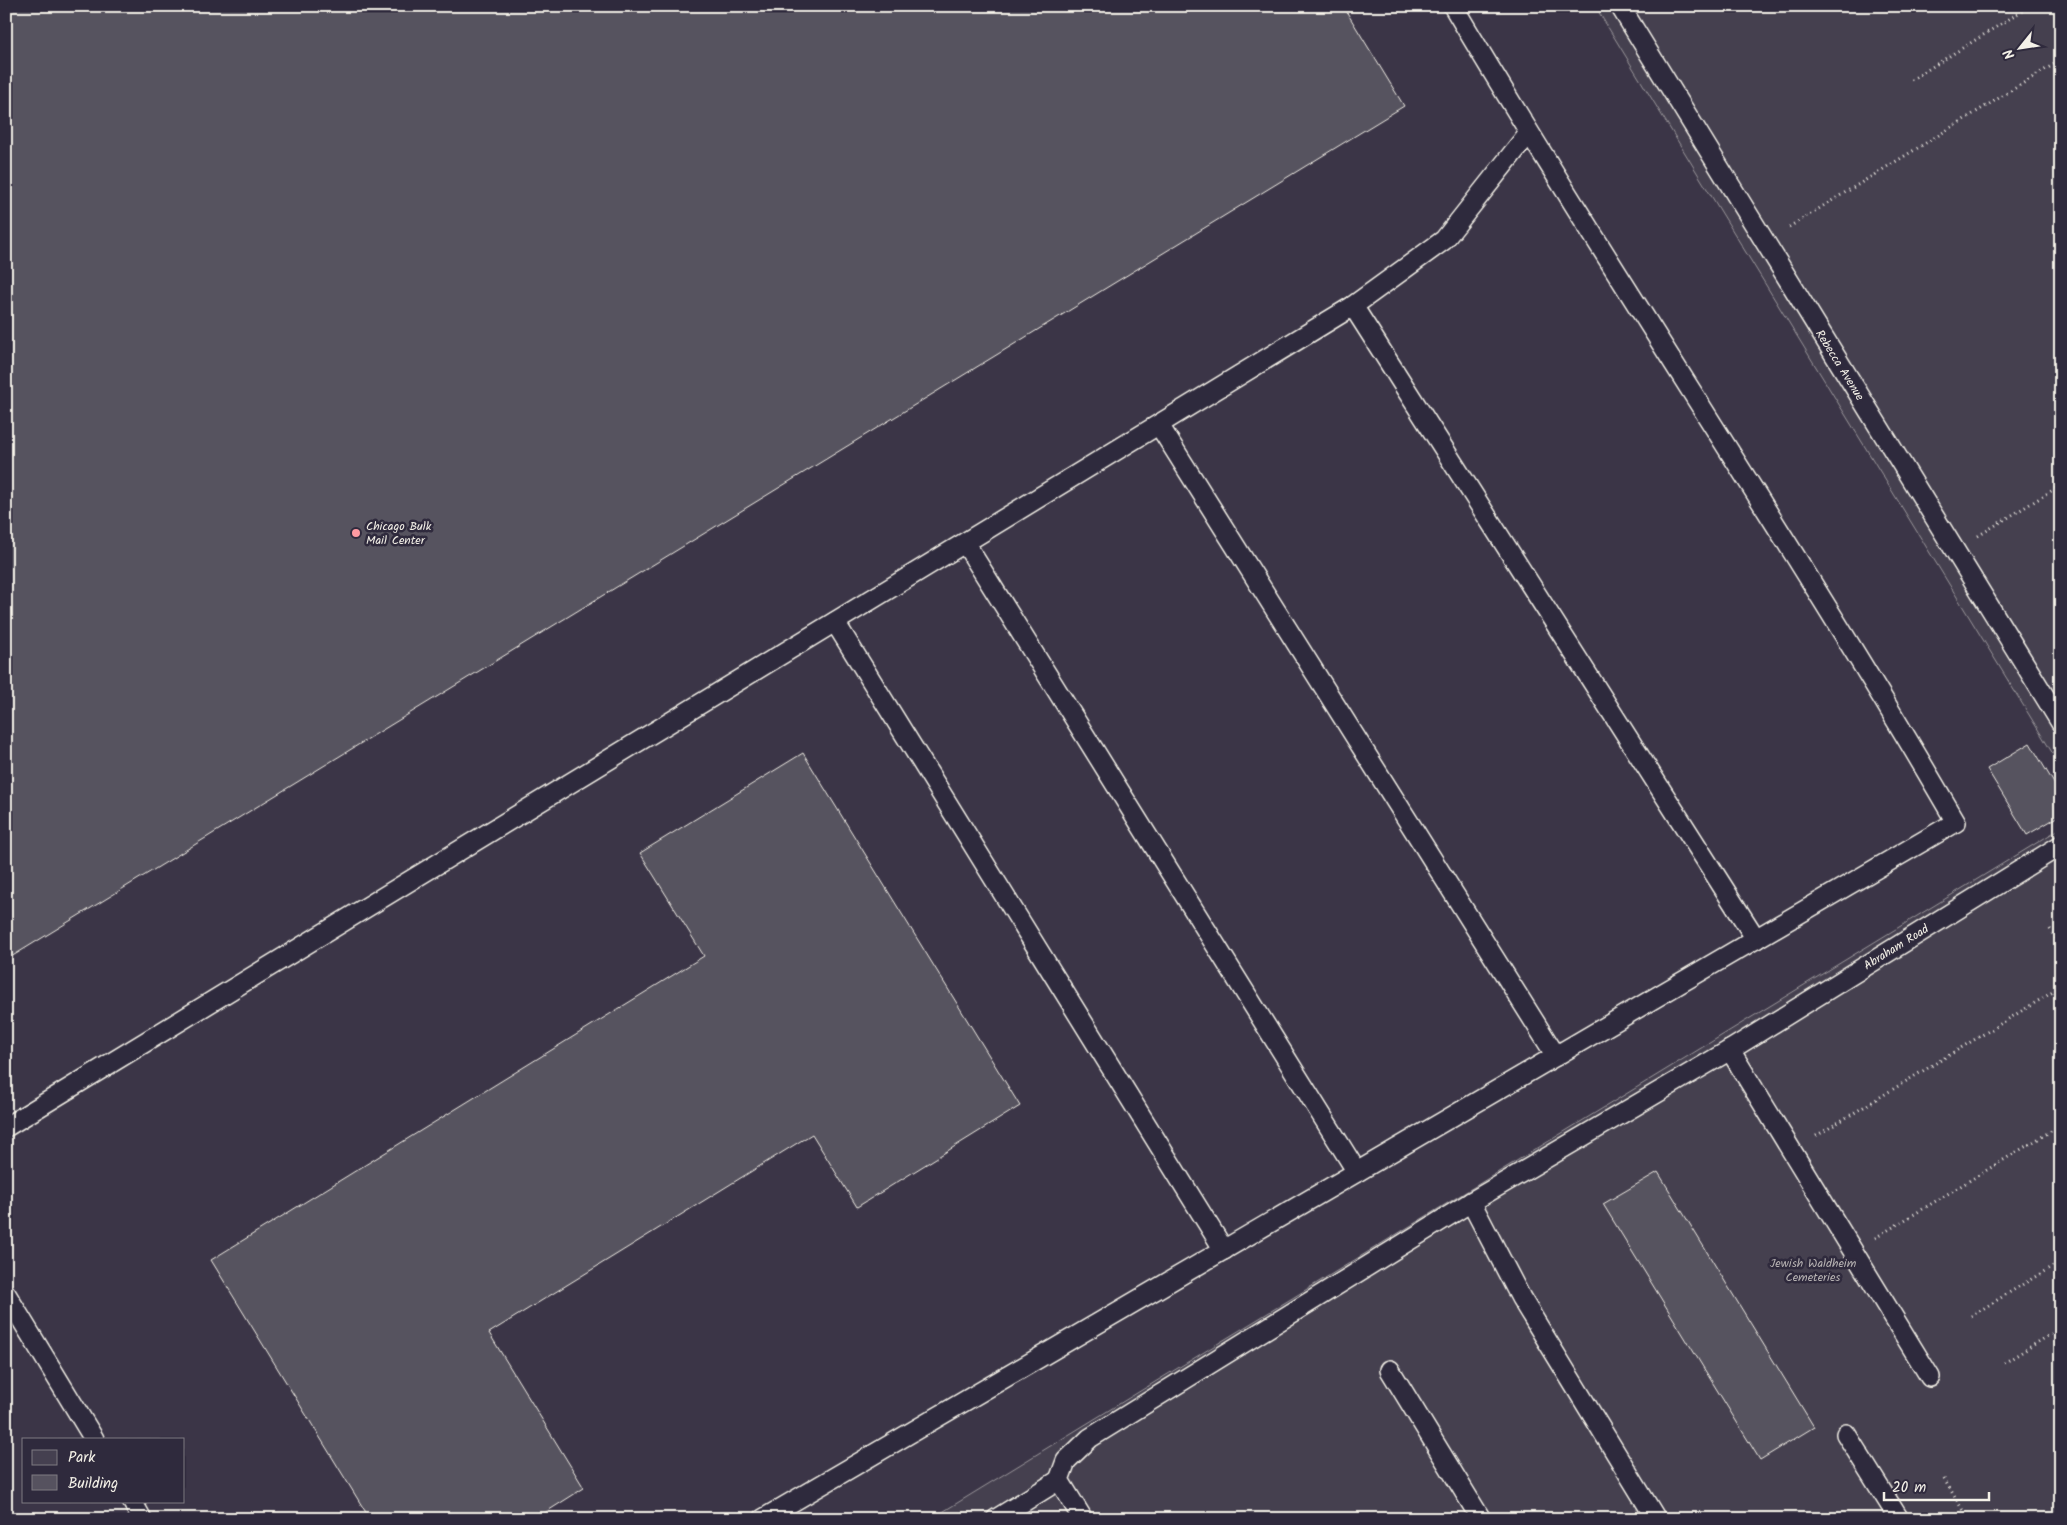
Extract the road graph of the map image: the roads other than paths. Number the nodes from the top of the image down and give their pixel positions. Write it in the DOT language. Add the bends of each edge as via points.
graph roads {
  1 [pos="1453,6"];
  2 [pos="1620,6"];
  3 [pos="1528,134"];
  4 [pos="1353,306"];
  5 [pos="1159,425"];
  6 [pos="965,543"];
  7 [pos="835,622"];
  8 [pos="2061,723"];
  9 [pos="2061,845"];
  10 [pos="1756,939"];
  11 [pos="1730,1050"];
  12 [pos="1556,1056"];
  13 [pos="6,1127"];
  14 [pos="1357,1172"];
  15 [pos="1471,1202"];
  16 [pos="1224,1250"];
  17 [pos="6,1294"];
  18 [pos="1390,1370"];
  19 [pos="1930,1377"];
  20 [pos="1846,1434"];
  21 [pos="93,1438"];
  22 [pos="1059,1480"];
  23 [pos="133,1502"];
  24 [pos="142,1519"];
  25 [pos="763,1519"];
  26 [pos="996,1519"];
  27 [pos="1083,1519"];
  28 [pos="1481,1519"];
  29 [pos="1656,1519"];
  30 [pos="1899,1519"];
  1 -- 3 [label="lane"];
  2 -- 8 [label="lane, Rebecca Avenue"];
  3 -- 4 [label="lane" via="1444,240"];
  3 -- 10 [label="lane" via="1889,707 1956,822"];
  4 -- 5 [label="lane"];
  4 -- 10 [label="lane"];
  5 -- 6 [label="lane"];
  5 -- 12 [label="lane"];
  6 -- 7 [label="lane"];
  6 -- 14 [label="lane"];
  7 -- 13 [label="lane"];
  7 -- 16 [label="lane"];
  9 -- 11 [label="lane, Abraham Road"];
  10 -- 12 [label="lane"];
  11 -- 15 [label="lane, Abraham Road"];
  11 -- 19 [label="lane"];
  12 -- 14 [label="lane"];
  14 -- 16 [label="lane"];
  15 -- 22 [label="lane, Abraham Road" via="1090,1438 1066,1461"];
  15 -- 29 [label="lane" via="1521,1298"];
  16 -- 25 [label="lane"];
  17 -- 21 [label="lane"];
  18 -- 28 [label="lane"];
  20 -- 30 [label="lane"];
  22 -- 26 [label="lane"];
  22 -- 27 [label="lane"];
  23 -- 24 [label="lane"];
}
